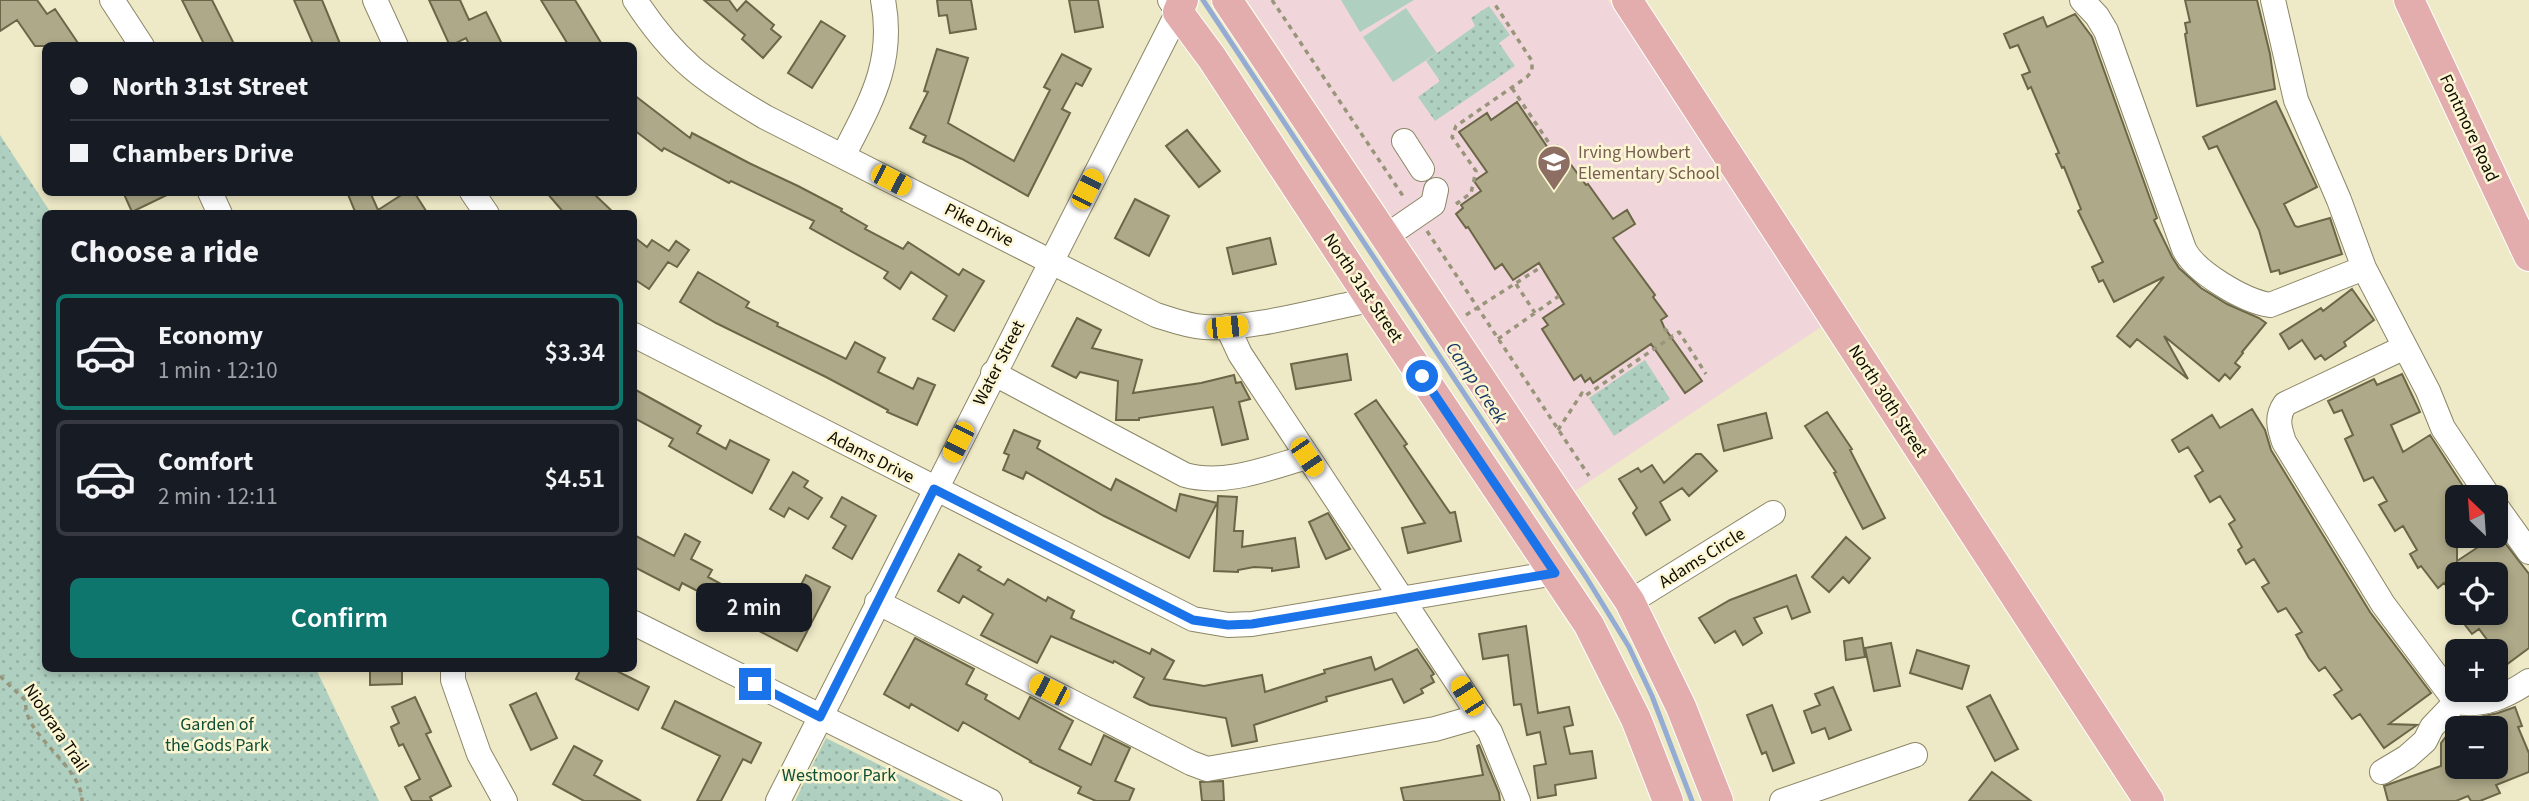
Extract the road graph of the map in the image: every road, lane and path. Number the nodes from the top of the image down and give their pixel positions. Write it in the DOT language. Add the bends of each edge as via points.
graph roads {
  1 [pos="112,0"];
  2 [pos="375,0"];
  3 [pos="635,0"];
  4 [pos="883,0"];
  5 [pos="1227,0"];
  6 [pos="1272,0"];
  7 [pos="1627,0"];
  8 [pos="2082,0"];
  9 [pos="2273,0"];
  10 [pos="2409,0"];
  11 [pos="1494,3"];
  12 [pos="1177,4"];
  13 [pos="139,42"];
  14 [pos="394,42"];
  15 [pos="1512,88"];
  16 [pos="1404,141"];
  17 [pos="1551,146"];
  18 [pos="843,156"];
  19 [pos="1422,169"];
  20 [pos="1444,198"];
  21 [pos="1416,216"];
  22 [pos="1385,237"];
  23 [pos="2529,256"];
  24 [pos="1051,261"];
  25 [pos="1541,267"];
  26 [pos="2364,268"];
  27 [pos="1516,284"];
  28 [pos="1559,296"];
  29 [pos="1371,300"];
  30 [pos="1478,309"];
  31 [pos="1535,313"];
  32 [pos="1461,318"];
  33 [pos="1227,327"];
  34 [pos="1664,328"];
  35 [pos="1672,336"];
  36 [pos="637,337"];
  37 [pos="1498,339"];
  38 [pos="2405,347"];
  39 [pos="1691,350"];
  40 [pos="1685,353"];
  41 [pos="993,373"];
  42 [pos="1706,374"];
  43 [pos="1558,430"];
  44 [pos="1307,457"];
  45 [pos="1589,476"];
  46 [pos="2480,485"];
  47 [pos="934,489"];
  48 [pos="1773,513"];
  49 [pos="2508,523"];
  50 [pos="2529,552"];
  51 [pos="1555,573"];
  52 [pos="1403,598"];
  53 [pos="877,602"];
  54 [pos="1630,602"];
  55 [pos="637,625"];
  56 [pos="453,672"];
  57 [pos="0,676"];
  58 [pos="2529,681"];
  59 [pos="2445,687"];
  60 [pos="2508,693"];
  61 [pos="2456,702"];
  62 [pos="2483,702"];
  63 [pos="1480,716"];
  64 [pos="820,717"];
  65 [pos="1916,755"];
  66 [pos="2382,772"];
  67 [pos="82,801"];
  68 [pos="505,801"];
  69 [pos="778,801"];
  70 [pos="990,801"];
  71 [pos="1518,801"];
  72 [pos="1668,801"];
  73 [pos="1718,801"];
  74 [pos="1782,801"];
  75 [pos="2149,801"];
  1 -- 13 [label="street"];
  2 -- 14 [label="street"];
  3 -- 18 [label="street, Pike Drive" via="662,38 697,74 765,117"];
  4 -- 18 [label="street" via="883,66 875,94"];
  5 -- 22 [label="main road"];
  6 -- 21 [label="path"];
  7 -- 75 [label="main road, North 30th Street"];
  8 -- 26 [label="street" via="2106,31 2189,260 2258,303 2270,305"];
  9 -- 26 [label="street" via="2296,100"];
  10 -- 23 [label="main road, Fontmore Road"];
  11 -- 15 [label="path" via="1532,61 1532,71"];
  12 -- 24 [label="street, Water Street"];
  12 -- 29 [label="main road, North 31st Street"];
  15 -- 17 [label="path"];
  15 -- 20 [label="path" via="1456,126 1452,137 1476,171 1471,193"];
  16 -- 19 [label="street"];
  18 -- 24 [label="street, Pike Drive"];
  20 -- 21 [label="street"];
  21 -- 22 [label="street"];
  21 -- 30 [label="path"];
  22 -- 54 [label="main road"];
  24 -- 33 [label="street, Pike Drive" via="1156,315 1201,327"];
  24 -- 41 [label="street, Water Street"];
  25 -- 27 [label="path"];
  26 -- 38 [label="street"];
  27 -- 30 [label="path"];
  27 -- 31 [label="path"];
  28 -- 31 [label="path"];
  29 -- 33 [label="street, Pike Drive"];
  29 -- 51 [label="main road, North 31st Street"];
  30 -- 32 [label="path"];
  30 -- 37 [label="path"];
  31 -- 37 [label="path"];
  33 -- 44 [label="street"];
  34 -- 35 [label="path"];
  35 -- 39 [label="path" via="1679,332"];
  35 -- 43 [label="path" via="1585,396 1583,393"];
  36 -- 47 [label="street, Adams Drive"];
  37 -- 43 [label="path"];
  38 -- 46 [label="street" via="2443,428"];
  38 -- 59 [label="street" via="2285,404 2279,413 2279,427 2383,604"];
  39 -- 40 [label="path"];
  39 -- 42 [label="path"];
  41 -- 44 [label="street" via="1185,475 1214,480"];
  41 -- 47 [label="street, Water Street"];
  43 -- 45 [label="path"];
  44 -- 52 [label="street"];
  47 -- 52 [label="street, Adams Drive" via="1193,620 1252,624"];
  47 -- 53 [label="street, Water Street"];
  48 -- 54 [label="street, Adams Circle"];
  49 -- 50 [label="street"];
  51 -- 52 [label="street, Adams Drive"];
  51 -- 72 [label="main road, North 31st Street" via="1614,671"];
  52 -- 63 [label="street"];
  53 -- 63 [label="street" via="1207,769 1435,729"];
  53 -- 64 [label="street, Water Street"];
  54 -- 73 [label="main road" via="1681,707"];
  55 -- 64 [label="street"];
  56 -- 68 [label="street" via="479,754"];
  57 -- 67 [label="path, Niobrara Trail" via="26,701 24,710 73,775"];
  58 -- 60 [label="street"];
  61 -- 62 [label="street"];
  61 -- 66 [label="street" via="2432,727 2426,741"];
  63 -- 71 [label="street"];
  64 -- 69 [label="street, Water Street"];
  64 -- 70 [label="street"];
  65 -- 74 [label="street"];
}
